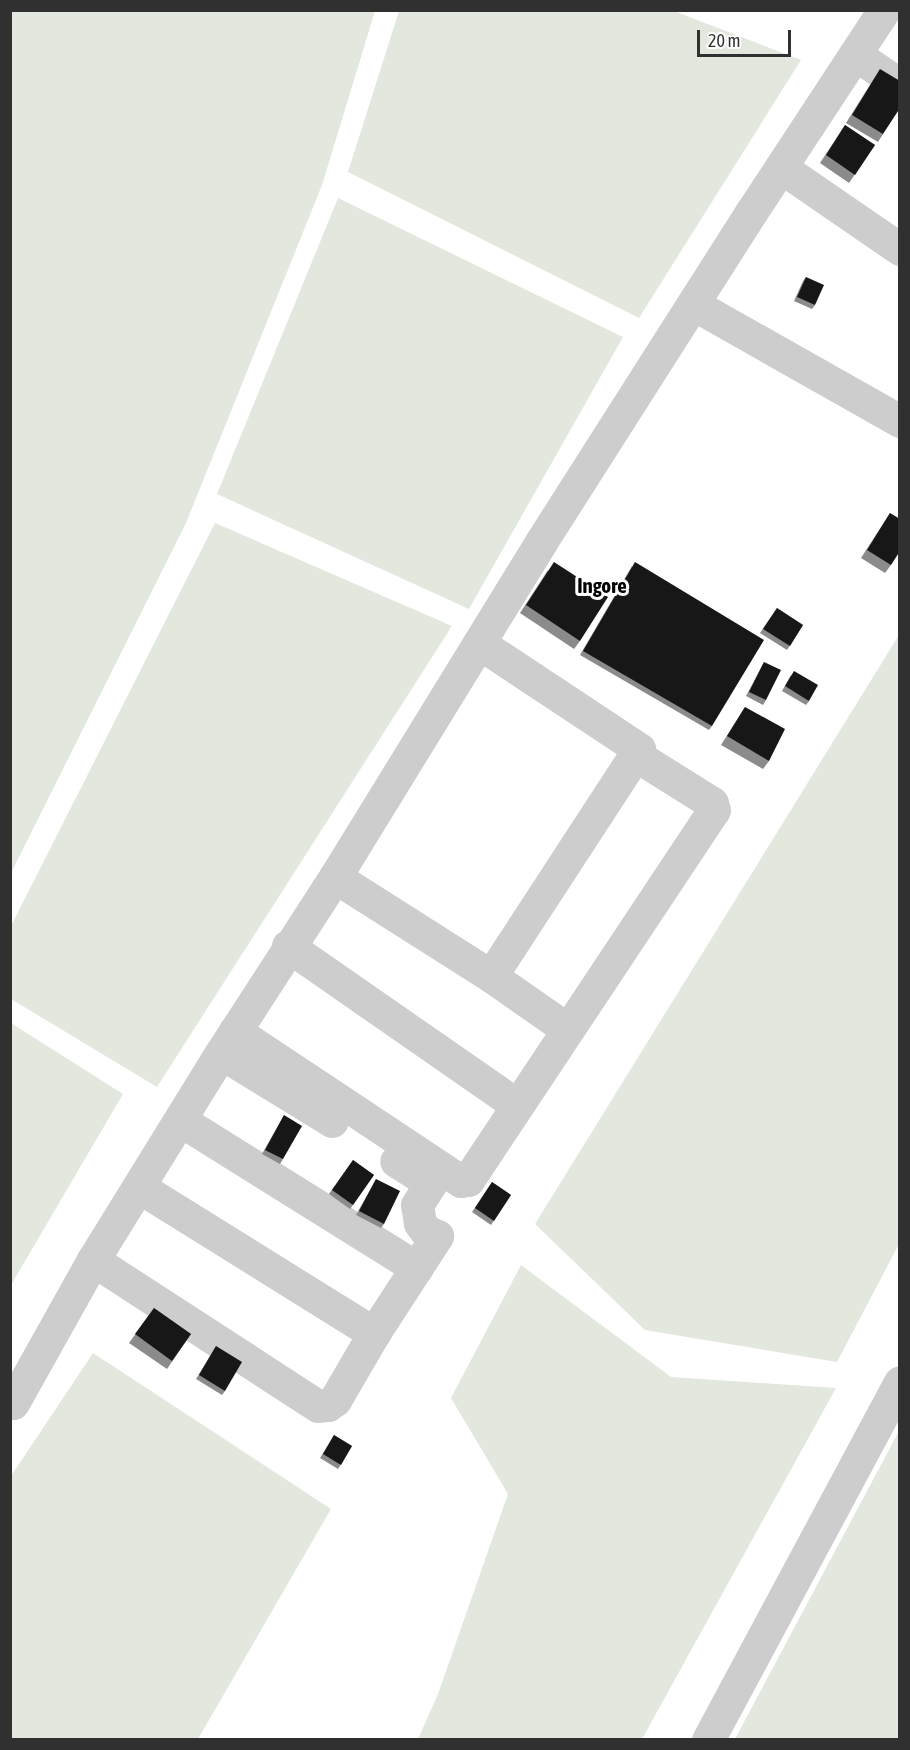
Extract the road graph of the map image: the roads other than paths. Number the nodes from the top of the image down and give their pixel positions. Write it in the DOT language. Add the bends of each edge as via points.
graph roads {
  1 [pos="884,10"];
  2 [pos="855,54"];
  3 [pos="900,85"];
  4 [pos="782,168"];
  5 [pos="900,249"];
  6 [pos="693,304"];
  7 [pos="900,421"];
  8 [pos="478,643"];
  9 [pos="637,756"];
  10 [pos="335,877"];
  11 [pos="288,946"];
  12 [pos="491,976"];
  13 [pos="567,1029"];
  14 [pos="228,1042"];
  15 [pos="517,1105"];
  16 [pos="180,1120"];
  17 [pos="140,1187"];
  18 [pos="93,1260"];
  19 [pos="417,1268"];
  20 [pos="374,1333"];
  21 [pos="900,1382"];
  22 [pos="13,1403"];
  23 [pos="708,1740"];
  1 -- 2 [label="street"];
  2 -- 3 [label="street"];
  2 -- 4 [label="street"];
  4 -- 5 [label="street"];
  4 -- 6 [label="street"];
  6 -- 7 [label="street"];
  6 -- 8 [label="street"];
  8 -- 9 [label="street" via="635,744 639,749"];
  8 -- 10 [label="street"];
  9 -- 12 [label="street"];
  9 -- 13 [label="street" via="712,803 714,810"];
  10 -- 11 [label="street"];
  10 -- 12 [label="street"];
  11 -- 14 [label="street"];
  11 -- 15 [label="street"];
  12 -- 13 [label="street"];
  13 -- 15 [label="street"];
  14 -- 15 [label="street" via="461,1180 473,1176"];
  14 -- 16 [label="street"];
  14 -- 19 [label="street" via="431,1183 417,1205 420,1223 437,1236"];
  16 -- 17 [label="street"];
  16 -- 19 [label="street"];
  17 -- 18 [label="street"];
  17 -- 20 [label="street"];
  18 -- 20 [label="street" via="318,1406 335,1400"];
  18 -- 22 [label="street"];
  19 -- 20 [label="street"];
  21 -- 23 [label="street"];
}
